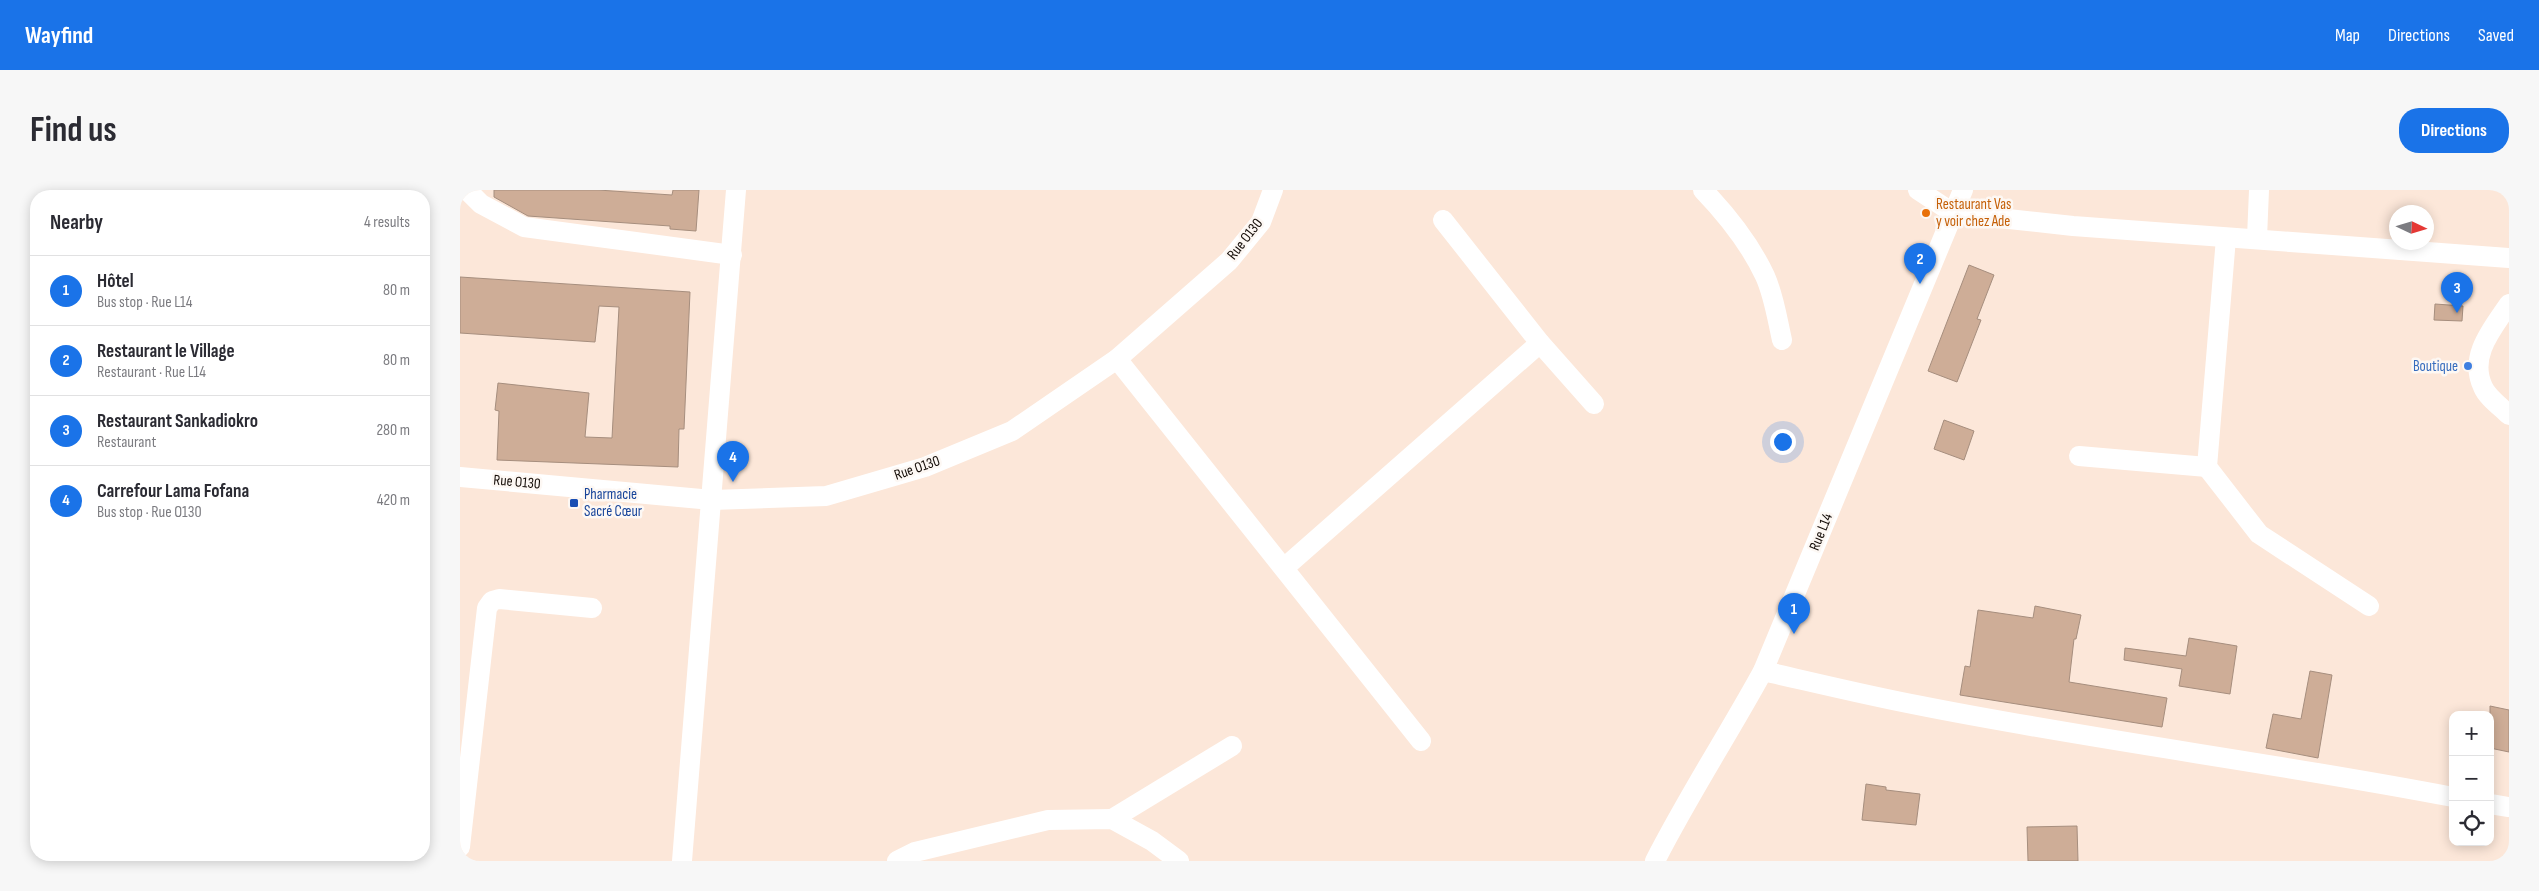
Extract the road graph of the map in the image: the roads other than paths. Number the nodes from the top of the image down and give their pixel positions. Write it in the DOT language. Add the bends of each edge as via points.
graph roads {
  1 [pos="467,190"];
  2 [pos="736,190"];
  3 [pos="1273,190"];
  4 [pos="1703,190"];
  5 [pos="1918,190"];
  6 [pos="1962,190"];
  7 [pos="2259,190"];
  8 [pos="1953,213"];
  9 [pos="1443,220"];
  10 [pos="2226,238"];
  11 [pos="2257,238"];
  12 [pos="732,254"];
  13 [pos="2509,258"];
  14 [pos="2509,304"];
  15 [pos="1782,340"];
  16 [pos="1540,343"];
  17 [pos="1117,359"];
  18 [pos="1594,404"];
  19 [pos="2509,416"];
  20 [pos="2079,456"];
  21 [pos="2206,466"];
  22 [pos="460,477"];
  23 [pos="712,500"];
  24 [pos="1284,568"];
  25 [pos="2369,606"];
  26 [pos="592,608"];
  27 [pos="1763,671"];
  28 [pos="1421,741"];
  29 [pos="1232,746"];
  30 [pos="2449,795"];
  31 [pos="2494,805"];
  32 [pos="2509,807"];
  33 [pos="461,810"];
  34 [pos="1112,819"];
  35 [pos="460,847"];
  36 [pos="682,861"];
  37 [pos="897,861"];
  38 [pos="1179,861"];
  39 [pos="1655,861"];
  1 -- 12 [label="street" via="481,204 524,227"];
  2 -- 12 [label="street"];
  3 -- 17 [label="street, Rue O130" via="1261,222 1229,261"];
  4 -- 15 [label="street" via="1726,214 1764,274"];
  5 -- 8 [label="street"];
  6 -- 8 [label="street, Rue L14"];
  7 -- 11 [label="street"];
  8 -- 10 [label="street"];
  8 -- 27 [label="street, Rue L14"];
  9 -- 16 [label="street"];
  10 -- 11 [label="street"];
  10 -- 21 [label="street"];
  11 -- 13 [label="street"];
  12 -- 23 [label="street"];
  14 -- 19 [label="street" via="2481,348 2478,368 2483,388"];
  16 -- 18 [label="street"];
  16 -- 24 [label="street"];
  17 -- 23 [label="street, Rue O130" via="1012,431 925,467 826,496"];
  17 -- 24 [label="street"];
  20 -- 21 [label="street"];
  21 -- 25 [label="street" via="2259,534"];
  22 -- 23 [label="street, Rue O130"];
  23 -- 36 [label="street"];
  24 -- 28 [label="street"];
  26 -- 33 [label="street" via="499,599 492,601 487,608"];
  27 -- 30 [label="street" via="1922,706"];
  27 -- 39 [label="street, Rue L14"];
  29 -- 34 [label="street"];
  31 -- 32 [label="street"];
  33 -- 35 [label="street"];
  34 -- 37 [label="street" via="1048,820 914,852"];
  34 -- 38 [label="street" via="1152,841"];
}
